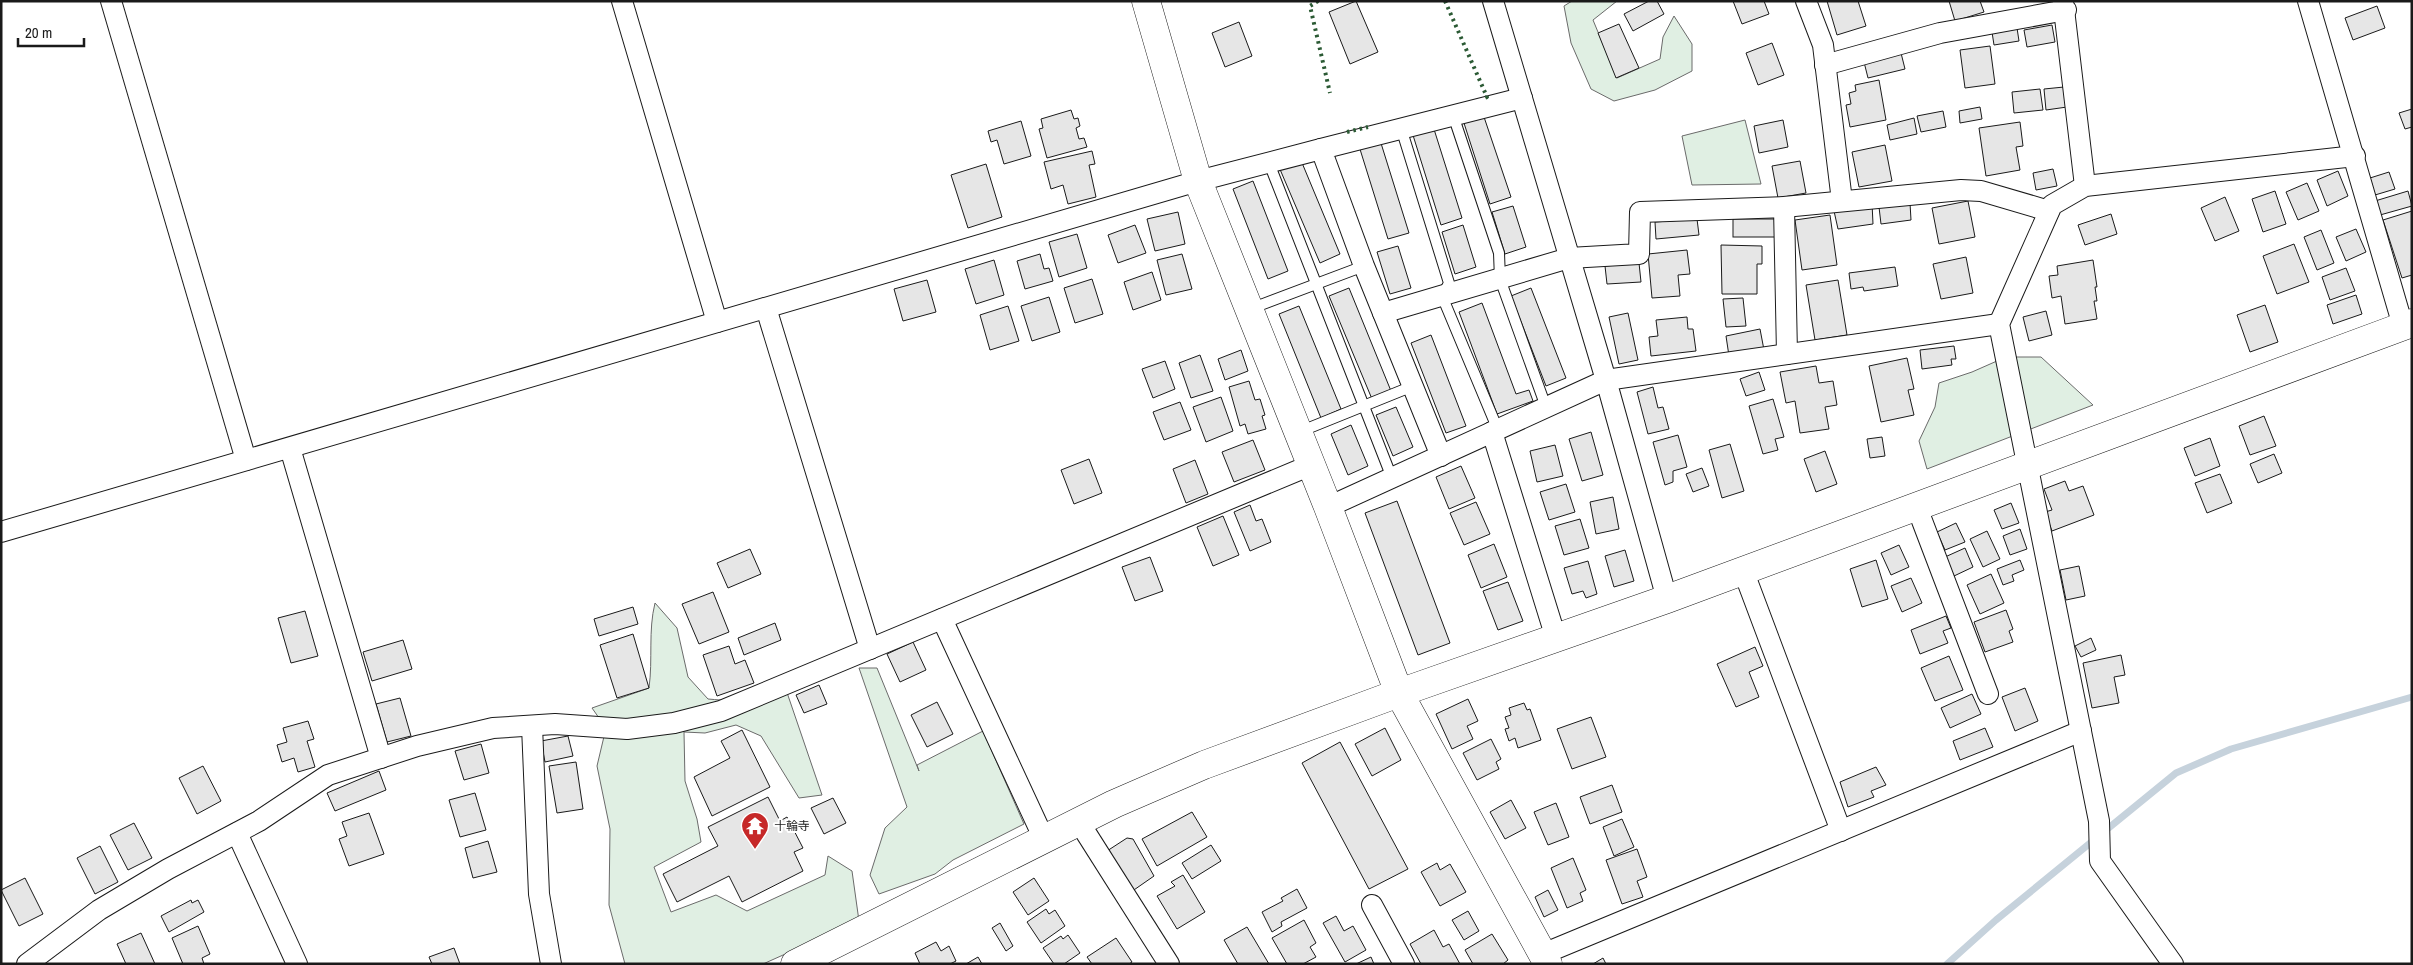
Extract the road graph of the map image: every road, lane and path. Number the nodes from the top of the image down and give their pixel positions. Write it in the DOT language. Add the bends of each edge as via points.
graph roads {
  1 [pos="111,1"];
  2 [pos="622,1"];
  3 [pos="1146,1"];
  4 [pos="1493,1"];
  5 [pos="1806,1"];
  6 [pos="2308,1"];
  7 [pos="2064,5"];
  8 [pos="1825,65"];
  9 [pos="1522,98"];
  10 [pos="1452,115"];
  11 [pos="1401,128"];
  12 [pos="1321,149"];
  13 [pos="2355,156"];
  14 [pos="1269,163"];
  15 [pos="1198,182"];
  16 [pos="2085,186"];
  17 [pos="1842,201"];
  18 [pos="1784,207"];
  19 [pos="2049,211"];
  20 [pos="1570,258"];
  21 [pos="1364,266"];
  22 [pos="1500,279"];
  23 [pos="1316,284"];
  24 [pos="1442,296"];
  25 [pos="766,308"];
  26 [pos="1249,309"];
  27 [pos="1383,314"];
  28 [pos="717,322"];
  29 [pos="1999,324"];
  30 [pos="2407,324"];
  31 [pos="1787,354"];
  32 [pos="1606,380"];
  33 [pos="1413,386"];
  34 [pos="1363,406"];
  35 [pos="1546,407"];
  36 [pos="1495,431"];
  37 [pos="1298,432"];
  38 [pos="290,448"];
  39 [pos="1441,456"];
  40 [pos="246,460"];
  41 [pos="2028,464"];
  42 [pos="1312,465"];
  43 [pos="1392,478"];
  44 [pos="1916,505"];
  45 [pos="1328,508"];
  46 [pos="1,532"];
  47 [pos="1743,570"];
  48 [pos="1667,599"];
  49 [pos="942,619"];
  50 [pos="1556,638"];
  51 [pos="870,649"];
  52 [pos="1399,693"];
  53 [pos="1988,694"];
  54 [pos="532,726"];
  55 [pos="2081,731"];
  56 [pos="381,758"];
  57 [pos="1079,822"];
  58 [pos="1841,831"];
  59 [pos="237,833"];
  60 [pos="1044,839"];
  61 [pos="1372,905"];
  62 [pos="1545,959"];
  63 [pos="809,961"];
  64 [pos="27,964"];
  65 [pos="297,964"];
  66 [pos="551,964"];
  67 [pos="1169,964"];
  68 [pos="1404,964"];
  69 [pos="2173,964"];
  1 -- 40 [label="street"];
  2 -- 28 [label="street"];
  3 -- 15 [label="street"];
  4 -- 9 [label="street"];
  5 -- 8 [label="street" via="1823,45"];
  6 -- 13 [label="street"];
  7 -- 8 [label="street" via="1932,35"];
  7 -- 16 [label="street"];
  8 -- 17 [label="street"];
  9 -- 10 [label="street"];
  9 -- 20 [label="street"];
  10 -- 11 [label="street"];
  10 -- 22 [label="lane" via="1499,253"];
  11 -- 12 [label="street"];
  11 -- 24 [label="lane" via="1449,283"];
  12 -- 14 [label="street"];
  12 -- 21 [label="street"];
  13 -- 16 [label="street"];
  13 -- 30 [label="street"];
  14 -- 15 [label="street"];
  14 -- 23 [label="lane"];
  15 -- 25 [label="street"];
  15 -- 26 [label="street"];
  16 -- 19 [label="street" via="2052,205"];
  17 -- 18 [label="street"];
  17 -- 19 [label="street" via="1961,190 1981,191"];
  18 -- 20 [label="street" via="1640,212 1639,254"];
  18 -- 31 [label="street"];
  19 -- 29 [label="street"];
  20 -- 22 [label="street"];
  20 -- 32 [label="street"];
  21 -- 23 [label="lane"];
  21 -- 27 [label="street"];
  22 -- 24 [label="street"];
  22 -- 35 [label="lane"];
  23 -- 26 [label="lane"];
  23 -- 34 [label="lane"];
  24 -- 27 [label="street"];
  24 -- 36 [label="lane"];
  25 -- 28 [label="street"];
  25 -- 51 [label="street"];
  26 -- 37 [label="street"];
  27 -- 33 [label="street"];
  28 -- 38 [label="street"];
  29 -- 31 [label="street"];
  29 -- 41 [label="street"];
  30 -- 41 [label="street"];
  31 -- 32 [label="street"];
  32 -- 35 [label="street"];
  32 -- 48 [label="street"];
  33 -- 34 [label="lane"];
  33 -- 39 [label="street"];
  34 -- 37 [label="lane"];
  34 -- 43 [label="lane"];
  35 -- 36 [label="street"];
  36 -- 39 [label="street"];
  36 -- 50 [label="street"];
  37 -- 42 [label="street"];
  38 -- 40 [label="street"];
  38 -- 56 [label="street"];
  39 -- 43 [label="street"];
  40 -- 46 [label="street"];
  41 -- 44 [label="street"];
  41 -- 55 [label="street"];
  42 -- 45 [label="street"];
  42 -- 49 [label="street"];
  43 -- 45 [label="street"];
  44 -- 47 [label="street"];
  44 -- 53 [label="street"];
  45 -- 52 [label="street"];
  47 -- 48 [label="street"];
  47 -- 58 [label="street"];
  48 -- 50 [label="street"];
  49 -- 51 [label="street"];
  49 -- 60 [label="street"];
  50 -- 52 [label="street"];
  51 -- 54 [label="street" via="721,711 674,723 627,729 555,724"];
  52 -- 57 [label="street" via="1204,765"];
  52 -- 62 [label="street"];
  54 -- 56 [label="street" via="493,728"];
  54 -- 66 [label="street" via="539,894"];
  55 -- 58 [label="street"];
  55 -- 69 [label="street" via="2099,821 2100,861"];
  56 -- 59 [label="street" via="328,775 259,822"];
  57 -- 60 [label="street"];
  57 -- 67 [label="street"];
  58 -- 62 [label="street"];
  59 -- 64 [label="street" via="100,910"];
  59 -- 65 [label="street"];
  60 -- 63 [label="street"];
  61 -- 68 [label="street"];
}
